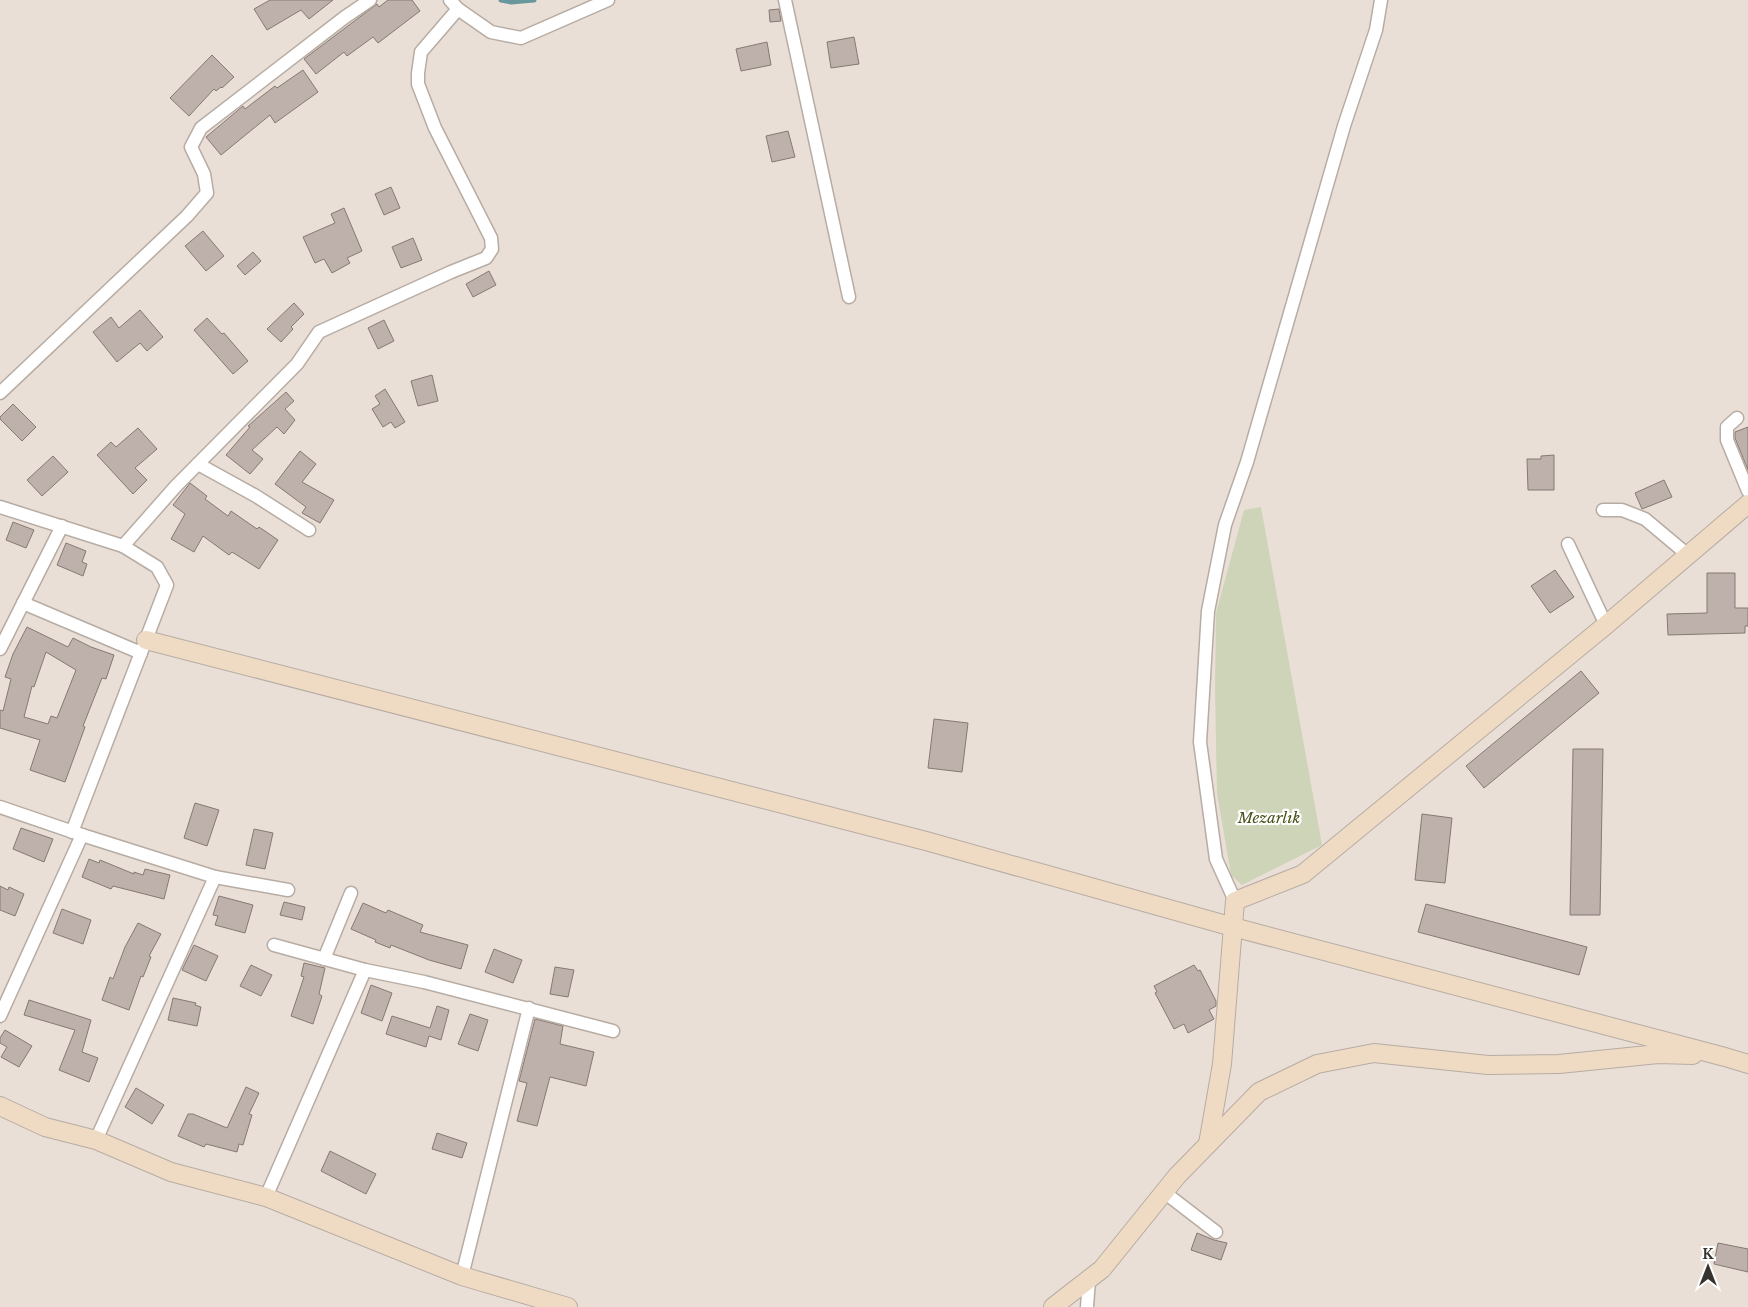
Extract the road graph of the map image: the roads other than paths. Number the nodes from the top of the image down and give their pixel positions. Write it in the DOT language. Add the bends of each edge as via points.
graph roads {
  1 [pos="370,0"];
  2 [pos="608,0"];
  3 [pos="785,0"];
  4 [pos="1381,0"];
  5 [pos="454,5"];
  6 [pos="849,297"];
  7 [pos="0,393"];
  8 [pos="1738,418"];
  9 [pos="198,464"];
  10 [pos="1748,491"];
  11 [pos="1748,504"];
  12 [pos="0,507"];
  13 [pos="1603,510"];
  14 [pos="62,526"];
  15 [pos="309,530"];
  16 [pos="1568,544"];
  17 [pos="122,546"];
  18 [pos="1688,555"];
  19 [pos="23,603"];
  20 [pos="1606,625"];
  21 [pos="143,647"];
  22 [pos="0,649"];
  23 [pos="0,807"];
  24 [pos="77,834"];
  25 [pos="215,877"];
  26 [pos="288,890"];
  27 [pos="351,894"];
  28 [pos="1235,901"];
  29 [pos="1233,927"];
  30 [pos="274,945"];
  31 [pos="324,958"];
  32 [pos="365,970"];
  33 [pos="528,1008"];
  34 [pos="0,1016"];
  35 [pos="613,1032"];
  36 [pos="1748,1052"];
  37 [pos="1725,1056"];
  38 [pos="1748,1064"];
  39 [pos="0,1106"];
  40 [pos="96,1140"];
  41 [pos="1208,1144"];
  42 [pos="1164,1192"];
  43 [pos="266,1197"];
  44 [pos="1216,1232"];
  45 [pos="462,1276"];
  46 [pos="1089,1279"];
  47 [pos="568,1307"];
  48 [pos="1053,1307"];
  49 [pos="1087,1307"];
  1 -- 7 [label="street" via="201,128 191,147 204,174 207,194"];
  2 -- 5 [label="street" via="521,38 490,32"];
  3 -- 6 [label="street"];
  4 -- 28 [label="street" via="1376,30 1344,126 1247,462 1225,524 1208,611 1200,742 1216,859"];
  5 -- 9 [label="street" via="421,52 418,84 435,128 491,238 492,249 486,258 319,332 297,364"];
  8 -- 10 [label="street" via="1727,427 1727,440"];
  9 -- 15 [label="street"];
  9 -- 17 [label="street"];
  11 -- 18 [label="street"];
  12 -- 14 [label="street"];
  13 -- 18 [label="street" via="1622,510 1645,518"];
  14 -- 17 [label="street"];
  14 -- 19 [label="street"];
  16 -- 20 [label="street"];
  17 -- 21 [label="street" via="157,567 167,585"];
  18 -- 20 [label="street"];
  19 -- 21 [label="street"];
  19 -- 22 [label="street"];
  20 -- 28 [label="street" via="1302,874"];
  21 -- 24 [label="street"];
  21 -- 29 [label="street" via="926,842"];
  23 -- 24 [label="street"];
  24 -- 25 [label="street"];
  24 -- 34 [label="street"];
  25 -- 26 [label="street"];
  25 -- 40 [label="street"];
  27 -- 31 [label="street"];
  28 -- 29 [label="street"];
  29 -- 37 [label="street"];
  29 -- 41 [label="street" via="1222,1064"];
  30 -- 31 [label="street"];
  31 -- 32 [label="street"];
  32 -- 33 [label="street"];
  32 -- 43 [label="street"];
  33 -- 35 [label="street"];
  33 -- 45 [label="street"];
  36 -- 37 [label="street"];
  37 -- 38 [label="street"];
  37 -- 41 [label="street" via="1658,1054 1559,1064 1488,1065 1374,1053 1317,1064 1259,1092"];
  39 -- 40 [label="street" via="45,1127"];
  40 -- 43 [label="street" via="171,1172"];
  41 -- 42 [label="street"];
  42 -- 44 [label="street"];
  42 -- 46 [label="street" via="1102,1269"];
  43 -- 45 [label="street"];
  45 -- 47 [label="street"];
  46 -- 48 [label="street"];
  46 -- 49 [label="street"];
}
